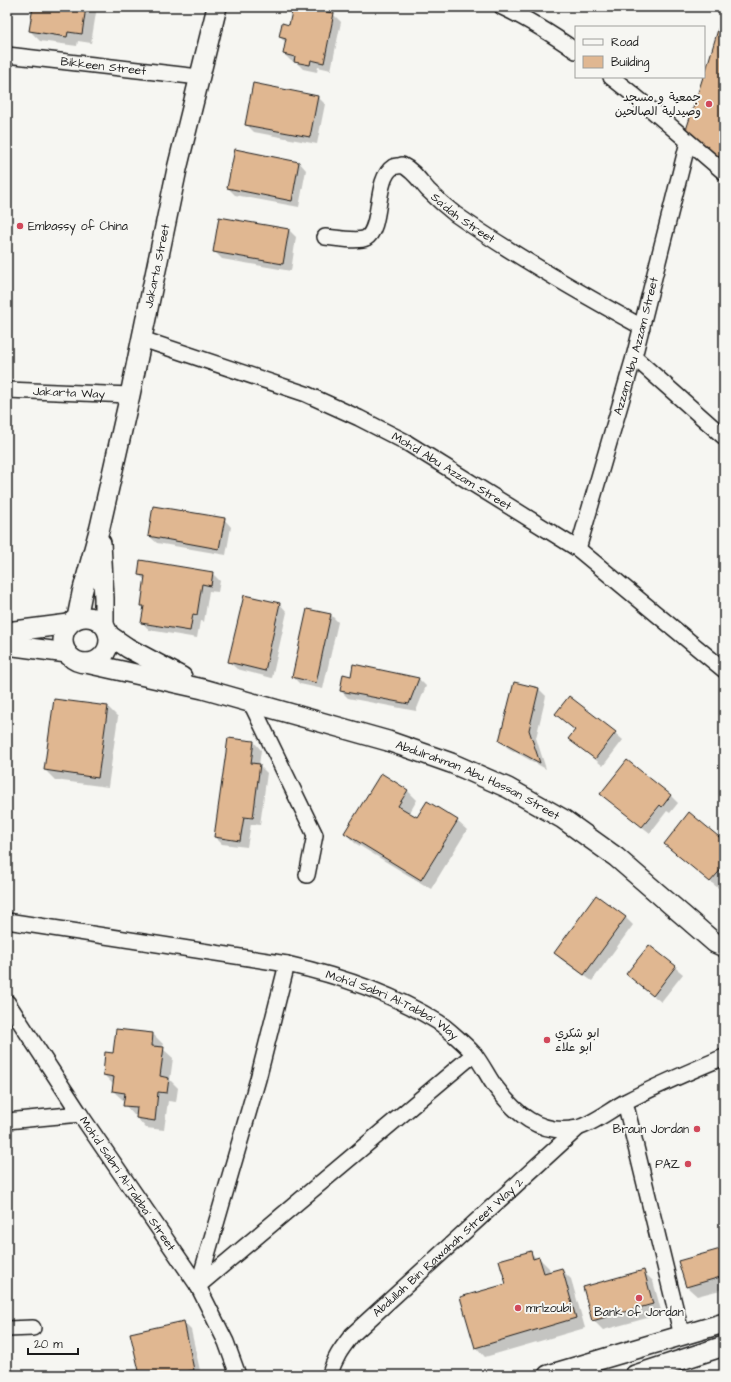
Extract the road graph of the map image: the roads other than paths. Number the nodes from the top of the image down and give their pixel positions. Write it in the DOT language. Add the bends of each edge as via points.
graph roads {
  1 [pos="216,7"];
  2 [pos="502,7"];
  3 [pos="575,50"];
  4 [pos="7,55"];
  5 [pos="199,77"];
  6 [pos="612,78"];
  7 [pos="688,142"];
  8 [pos="724,172"];
  9 [pos="325,237"];
  10 [pos="642,327"];
  11 [pos="142,339"];
  12 [pos="634,356"];
  13 [pos="7,390"];
  14 [pos="130,395"];
  15 [pos="724,437"];
  16 [pos="100,527"];
  17 [pos="578,549"];
  18 [pos="73,621"];
  19 [pos="106,630"];
  20 [pos="7,632"];
  21 [pos="7,644"];
  22 [pos="67,653"];
  23 [pos="86,663"];
  24 [pos="724,670"];
  25 [pos="203,688"];
  26 [pos="251,703"];
  27 [pos="307,875"];
  28 [pos="7,921"];
  29 [pos="720,945"];
  30 [pos="724,962"];
  31 [pos="287,964"];
  32 [pos="7,1002"];
  33 [pos="474,1054"];
  34 [pos="724,1057"];
  35 [pos="625,1102"];
  36 [pos="80,1114"];
  37 [pos="7,1121"];
  38 [pos="578,1128"];
  39 [pos="198,1286"];
  40 [pos="724,1323"];
  41 [pos="33,1328"];
  42 [pos="7,1329"];
  43 [pos="682,1336"];
  44 [pos="724,1346"];
  45 [pos="238,1374"];
  46 [pos="330,1375"];
  47 [pos="548,1375"];
  48 [pos="635,1375"];
  1 -- 5 [label="street, Jakarta Street"];
  2 -- 3 [label="street"];
  4 -- 5 [label="street, Bikkeen Street"];
  5 -- 11 [label="street, Jakarta Street"];
  6 -- 7 [label="street"];
  7 -- 8 [label="street"];
  7 -- 10 [label="street, Azzam Abu Azzam Street"];
  9 -- 10 [label="street, Sa'dah Street" via="359,239 372,232 384,179 393,167 402,165 409,168 453,212 496,243"];
  10 -- 12 [label="street, Azzam Abu Azzam Street"];
  11 -- 14 [label="street, Jakarta Street"];
  11 -- 17 [label="street, Moh'd Abu Azzam Street" via="306,394 359,418 404,441"];
  12 -- 15 [label="street"];
  12 -- 17 [label="street, Azzam Abu Azzam Street"];
  13 -- 14 [label="street, Jakarta Way"];
  14 -- 16 [label="street, Jakarta Street"];
  16 -- 18 [label="street, Jakarta Street"];
  16 -- 19 [label="street, Jakarta Street"];
  17 -- 24 [label="street, Moh'd Abu Azzam Street"];
  18 -- 19 [label="street" via="92,617"];
  18 -- 20 [label="street"];
  18 -- 22 [label="street" via="64,630 62,638"];
  19 -- 23 [label="street" via="109,643 106,651 101,658"];
  19 -- 25 [label="street, Abdulrahman Abu Hassan Street" via="128,648"];
  21 -- 22 [label="street"];
  22 -- 23 [label="street" via="72,659"];
  23 -- 25 [label="street, Abdulrahman Abu Hassan Street"];
  25 -- 26 [label="street, Abdulrahman Abu Hassan Street"];
  26 -- 27 [label="street" via="315,835"];
  26 -- 29 [label="street, Abdulrahman Abu Hassan Street" via="388,741 451,762 508,788 563,819 616,857"];
  28 -- 31 [label="street, Moh'd Sabri Al-Tabba' Way"];
  29 -- 30 [label="street, Abdulrahman Abu Hassan Street" via="721,959"];
  31 -- 33 [label="street, Moh'd Sabri Al-Tabba' Way" via="321,971 381,992 440,1023"];
  31 -- 39 [label="street" via="258,1079"];
  32 -- 36 [label="street, Moh'd Sabri Al-Tabba' Street"];
  33 -- 38 [label="street, Moh'd Sabri Al-Tabba' Way" via="513,1108 528,1121 560,1130"];
  33 -- 39 [label="street"];
  34 -- 35 [label="street, Moh'd Sabri Al-Tabba' Way"];
  35 -- 38 [label="street, Moh'd Sabri Al-Tabba' Way"];
  35 -- 43 [label="street"];
  36 -- 37 [label="street"];
  36 -- 39 [label="street, Moh'd Sabri Al-Tabba' Street"];
  38 -- 46 [label="street, Abdullah Bin Rawahah Street Way 2" via="352,1335 333,1363"];
  39 -- 45 [label="street, Moh'd Sabri Al-Tabba' Street" via="226,1342"];
  40 -- 43 [label="street"];
  41 -- 42 [label="street"];
  43 -- 47 [label="street"];
  44 -- 48 [label="street"];
}
